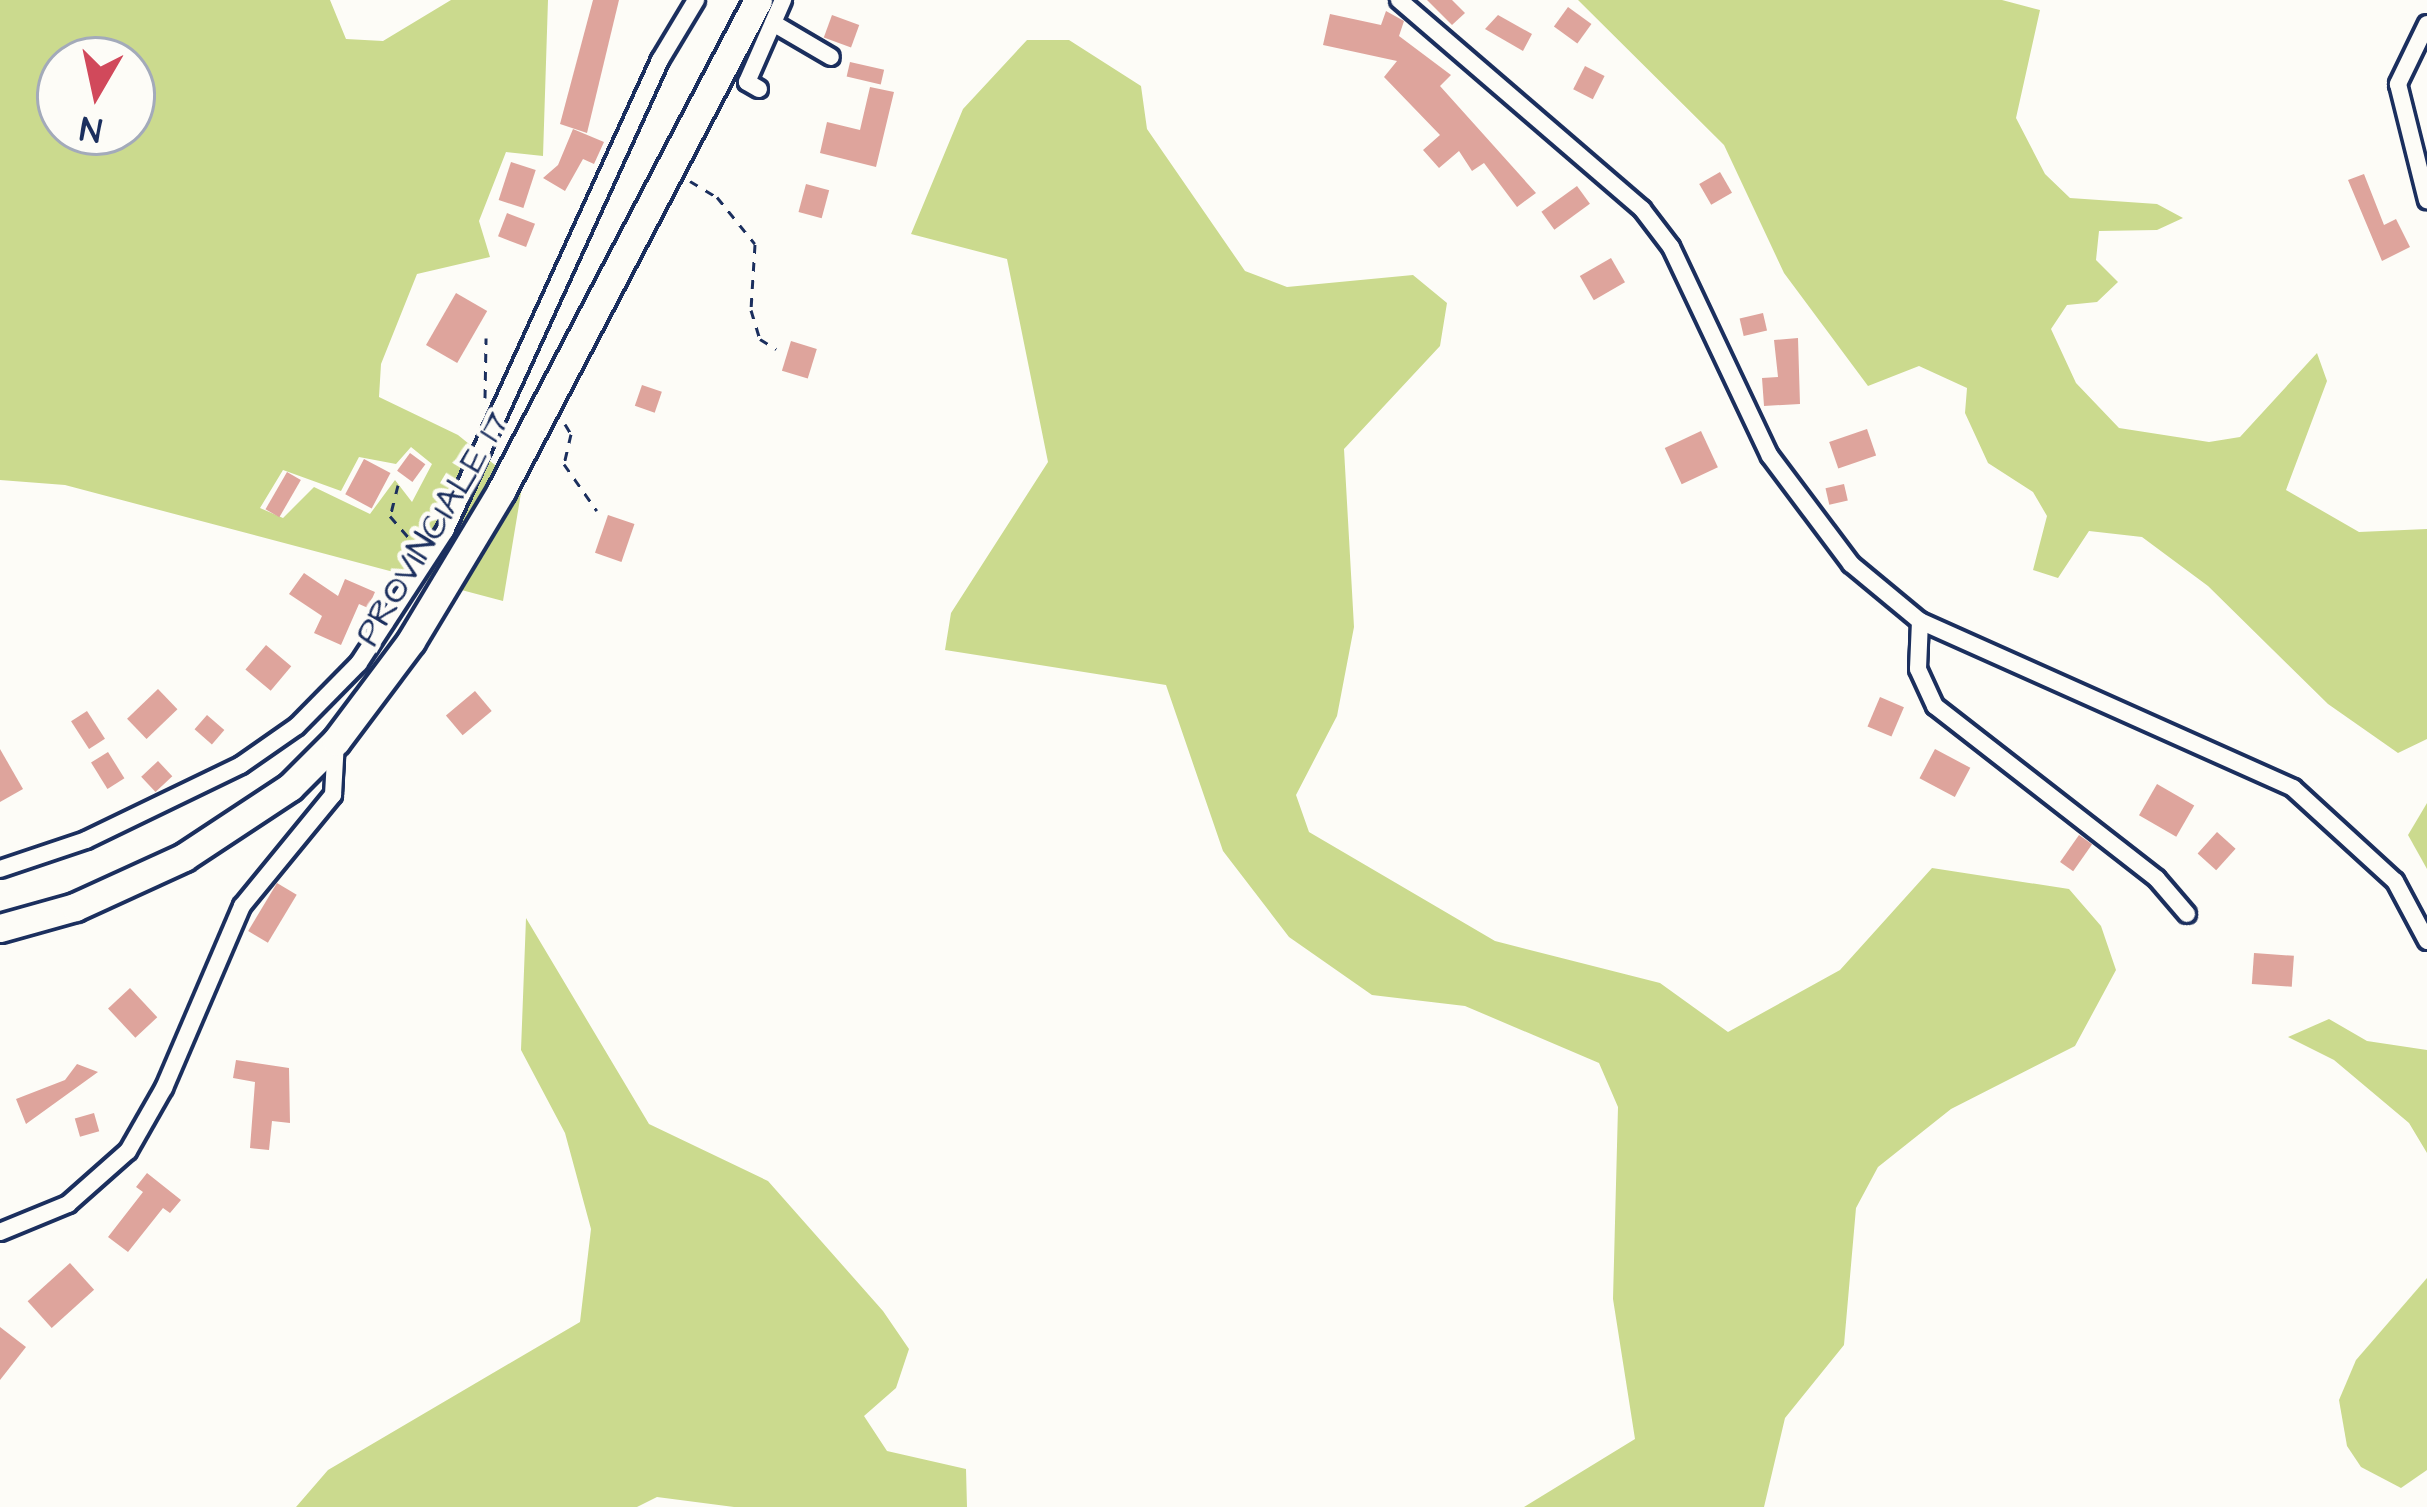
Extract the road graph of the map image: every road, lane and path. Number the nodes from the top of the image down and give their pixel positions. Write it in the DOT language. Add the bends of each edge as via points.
graph roads {
  1 [pos="696,0"];
  2 [pos="783,0"];
  3 [pos="1399,0"];
  4 [pos="765,11"];
  5 [pos="2427,24"];
  6 [pos="831,58"];
  7 [pos="759,89"];
  8 [pos="672,168"];
  9 [pos="2427,200"];
  10 [pos="486,338"];
  11 [pos="776,349"];
  12 [pos="547,406"];
  13 [pos="485,441"];
  14 [pos="398,485"];
  15 [pos="597,511"];
  16 [pos="431,554"];
  17 [pos="1920,621"];
  18 [pos="336,741"];
  19 [pos="0,869"];
  20 [pos="2187,914"];
  21 [pos="0,928"];
  22 [pos="2427,941"];
  23 [pos="0,1232"];
  1 -- 13 [label="street" via="660,60"];
  2 -- 4 [label="street"];
  3 -- 17 [label="street" via="1642,209 1671,247 1770,456 1813,522"];
  4 -- 6 [label="street"];
  4 -- 7 [label="street" via="747,82"];
  4 -- 8 [label="main road, PROVINCIALE 17"];
  5 -- 9 [label="street" via="2398,84"];
  8 -- 11 [label="path" via="717,196 755,244 751,310 760,339"];
  8 -- 12 [label="main road, PROVINCIALE 17"];
  10 -- 13 [label="path"];
  12 -- 15 [label="path" via="571,434 563,464"];
  12 -- 18 [label="main road, PROVINCIALE 17" via="450,581"];
  13 -- 16 [label="street"];
  14 -- 16 [label="path" via="390,517"];
  16 -- 19 [label="street" via="359,663 298,726 178,797"];
  17 -- 20 [label="street" via="1918,669 1935,706 2157,879"];
  17 -- 22 [label="street" via="2294,788 2396,881"];
  18 -- 21 [label="main road, PROVINCIALE 17" via="290,787 184,857 75,907"];
  18 -- 23 [label="street" via="333,795 242,906 128,1151 68,1204"];
}
